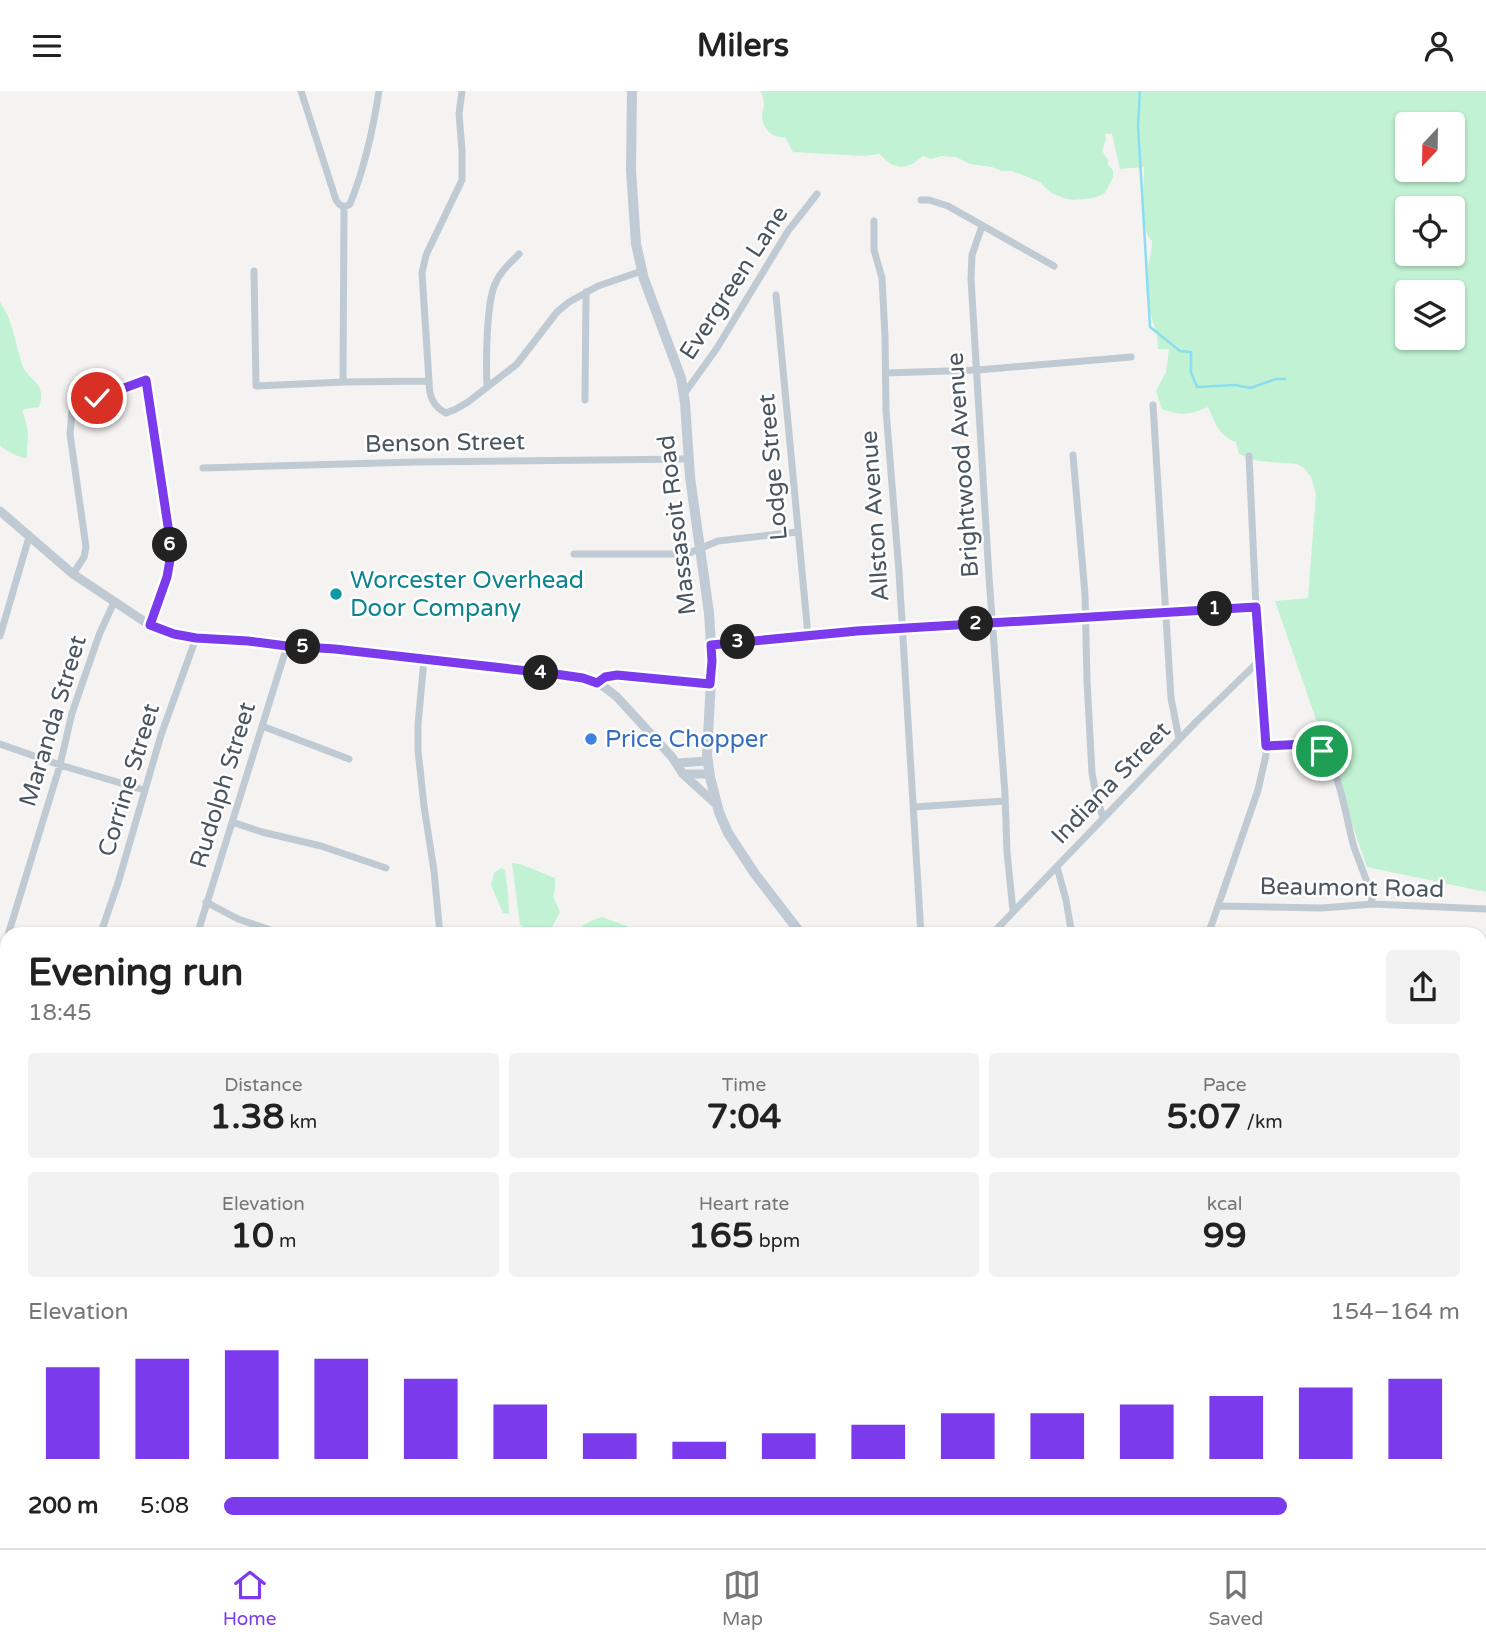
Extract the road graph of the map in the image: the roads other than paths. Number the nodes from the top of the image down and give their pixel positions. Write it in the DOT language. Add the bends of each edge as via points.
graph roads {
  1 [pos="301,91"];
  2 [pos="379,91"];
  3 [pos="462,91"];
  4 [pos="632,91"];
  5 [pos="817,194"];
  6 [pos="921,200"];
  7 [pos="344,207"];
  8 [pos="874,221"];
  9 [pos="982,226"];
  10 [pos="519,254"];
  11 [pos="1054,266"];
  12 [pos="254,271"];
  13 [pos="642,271"];
  14 [pos="586,292"];
  15 [pos="776,295"];
  16 [pos="1132,357"];
  17 [pos="978,370"];
  18 [pos="886,373"];
  19 [pos="429,380"];
  20 [pos="343,381"];
  21 [pos="486,387"];
  22 [pos="684,394"];
  23 [pos="585,400"];
  24 [pos="1153,405"];
  25 [pos="1073,455"];
  26 [pos="1249,456"];
  27 [pos="688,459"];
  28 [pos="203,468"];
  29 [pos="0,511"];
  30 [pos="797,532"];
  31 [pos="29,537"];
  32 [pos="700,548"];
  33 [pos="574,554"];
  34 [pos="73,574"];
  35 [pos="114,602"];
  36 [pos="1256,607"];
  37 [pos="1166,612"];
  38 [pos="1086,616"];
  39 [pos="993,623"];
  40 [pos="150,625"];
  41 [pos="902,629"];
  42 [pos="808,635"];
  43 [pos="0,636"];
  44 [pos="196,638"];
  45 [pos="711,645"];
  46 [pos="287,646"];
  47 [pos="424,659"];
  48 [pos="1260,660"];
  49 [pos="597,683"];
  50 [pos="710,684"];
  51 [pos="262,726"];
  52 [pos="1179,740"];
  53 [pos="0,744"];
  54 [pos="1266,746"];
  55 [pos="349,759"];
  56 [pos="708,761"];
  57 [pos="677,764"];
  58 [pos="60,765"];
  59 [pos="683,774"];
  60 [pos="710,774"];
  61 [pos="144,790"];
  62 [pos="1005,801"];
  63 [pos="717,805"];
  64 [pos="914,807"];
  65 [pos="1103,818"];
  66 [pos="232,822"];
  67 [pos="1057,867"];
  68 [pos="386,869"];
  69 [pos="206,902"];
  70 [pos="1370,904"];
  71 [pos="1217,906"];
  72 [pos="1486,909"];
  73 [pos="1013,911"];
  74 [pos="11,927"];
  75 [pos="103,927"];
  76 [pos="199,927"];
  77 [pos="262,927"];
  78 [pos="439,927"];
  79 [pos="796,927"];
  80 [pos="921,927"];
  81 [pos="998,927"];
  82 [pos="1071,927"];
  83 [pos="1210,927"];
  1 -- 7 [label="street" via="336,199"];
  2 -- 7 [label="street" via="367,155"];
  3 -- 19 [label="street" via="462,180 422,273"];
  4 -- 13 [label="main road, Massasoit Road" via="633,214"];
  5 -- 22 [label="street, Evergreen Lane" via="788,230"];
  6 -- 9 [label="street" via="948,206"];
  7 -- 20 [label="street"];
  8 -- 18 [label="street, Allston Avenue"];
  9 -- 11 [label="street"];
  9 -- 17 [label="street, Brightwood Avenue" via="971,265"];
  10 -- 21 [label="street" via="492,293"];
  12 -- 20 [label="street" via="256,386"];
  13 -- 14 [label="street"];
  13 -- 22 [label="main road, Massasoit Road" via="680,371"];
  14 -- 21 [label="street" via="562,307 517,364"];
  14 -- 23 [label="street"];
  15 -- 30 [label="street, Lodge Street"];
  16 -- 17 [label="street"];
  17 -- 18 [label="street"];
  17 -- 39 [label="street, Brightwood Avenue"];
  18 -- 41 [label="street, Allston Avenue"];
  19 -- 20 [label="street"];
  19 -- 21 [label="street" via="431,400 446,413"];
  22 -- 27 [label="main road, Massasoit Road"];
  24 -- 37 [label="street"];
  25 -- 38 [label="street"];
  26 -- 36 [label="street"];
  27 -- 28 [label="street, Benson Street"];
  27 -- 32 [label="main road, Massasoit Road"];
  29 -- 31 [label="street"];
  30 -- 32 [label="street" via="718,541"];
  30 -- 42 [label="street, Lodge Street"];
  31 -- 34 [label="street"];
  31 -- 43 [label="street"];
  32 -- 33 [label="street" via="687,554"];
  32 -- 45 [label="main road, Massasoit Road"];
  34 -- 35 [label="street"];
  34 -- 40 [label="street" via="86,547 70,434 72,411 146,380 170,560"];
  35 -- 40 [label="street"];
  35 -- 58 [label="street, Maranda Street" via="72,713"];
  36 -- 37 [label="street"];
  36 -- 48 [label="street"];
  37 -- 38 [label="street"];
  37 -- 52 [label="street"];
  38 -- 39 [label="street"];
  38 -- 65 [label="street" via="1092,773"];
  39 -- 41 [label="street"];
  39 -- 62 [label="street, Brightwood Avenue"];
  40 -- 44 [label="street"];
  41 -- 42 [label="street"];
  41 -- 64 [label="street, Allston Avenue"];
  42 -- 45 [label="street"];
  44 -- 46 [label="street"];
  44 -- 61 [label="street, Corrine Street"];
  45 -- 50 [label="main road, Massasoit Road"];
  46 -- 47 [label="street"];
  46 -- 51 [label="street, Rudolph Street"];
  47 -- 49 [label="street"];
  47 -- 78 [label="street" via="418,750"];
  48 -- 52 [label="street, Indiana Street"];
  48 -- 54 [label="street"];
  49 -- 50 [label="street" via="617,675"];
  49 -- 57 [label="street" via="626,706"];
  50 -- 56 [label="main road, Massasoit Road"];
  51 -- 55 [label="street"];
  51 -- 66 [label="street, Rudolph Street"];
  52 -- 65 [label="street, Indiana Street"];
  53 -- 58 [label="street"];
  54 -- 70 [label="street" via="1309,744 1327,757 1371,894"];
  54 -- 71 [label="street" via="1258,790"];
  56 -- 57 [label="street"];
  56 -- 60 [label="main road, Massasoit Road"];
  57 -- 59 [label="street"];
  58 -- 61 [label="street"];
  58 -- 74 [label="street, Maranda Street"];
  59 -- 60 [label="street"];
  59 -- 63 [label="street"];
  60 -- 63 [label="main road, Massasoit Road"];
  61 -- 75 [label="street, Corrine Street"];
  62 -- 64 [label="street"];
  62 -- 73 [label="street, Brightwood Avenue"];
  63 -- 79 [label="main road, Massasoit Road" via="736,846"];
  64 -- 80 [label="street, Allston Avenue"];
  65 -- 67 [label="street, Indiana Street"];
  66 -- 68 [label="street"];
  66 -- 69 [label="street, Rudolph Street"];
  67 -- 73 [label="street, Indiana Street"];
  67 -- 82 [label="street"];
  69 -- 76 [label="street, Rudolph Street"];
  69 -- 77 [label="street"];
  70 -- 71 [label="street, Beaumont Road"];
  70 -- 72 [label="street, Beaumont Road"];
  71 -- 83 [label="street"];
  73 -- 81 [label="street, Indiana Street"];
}
